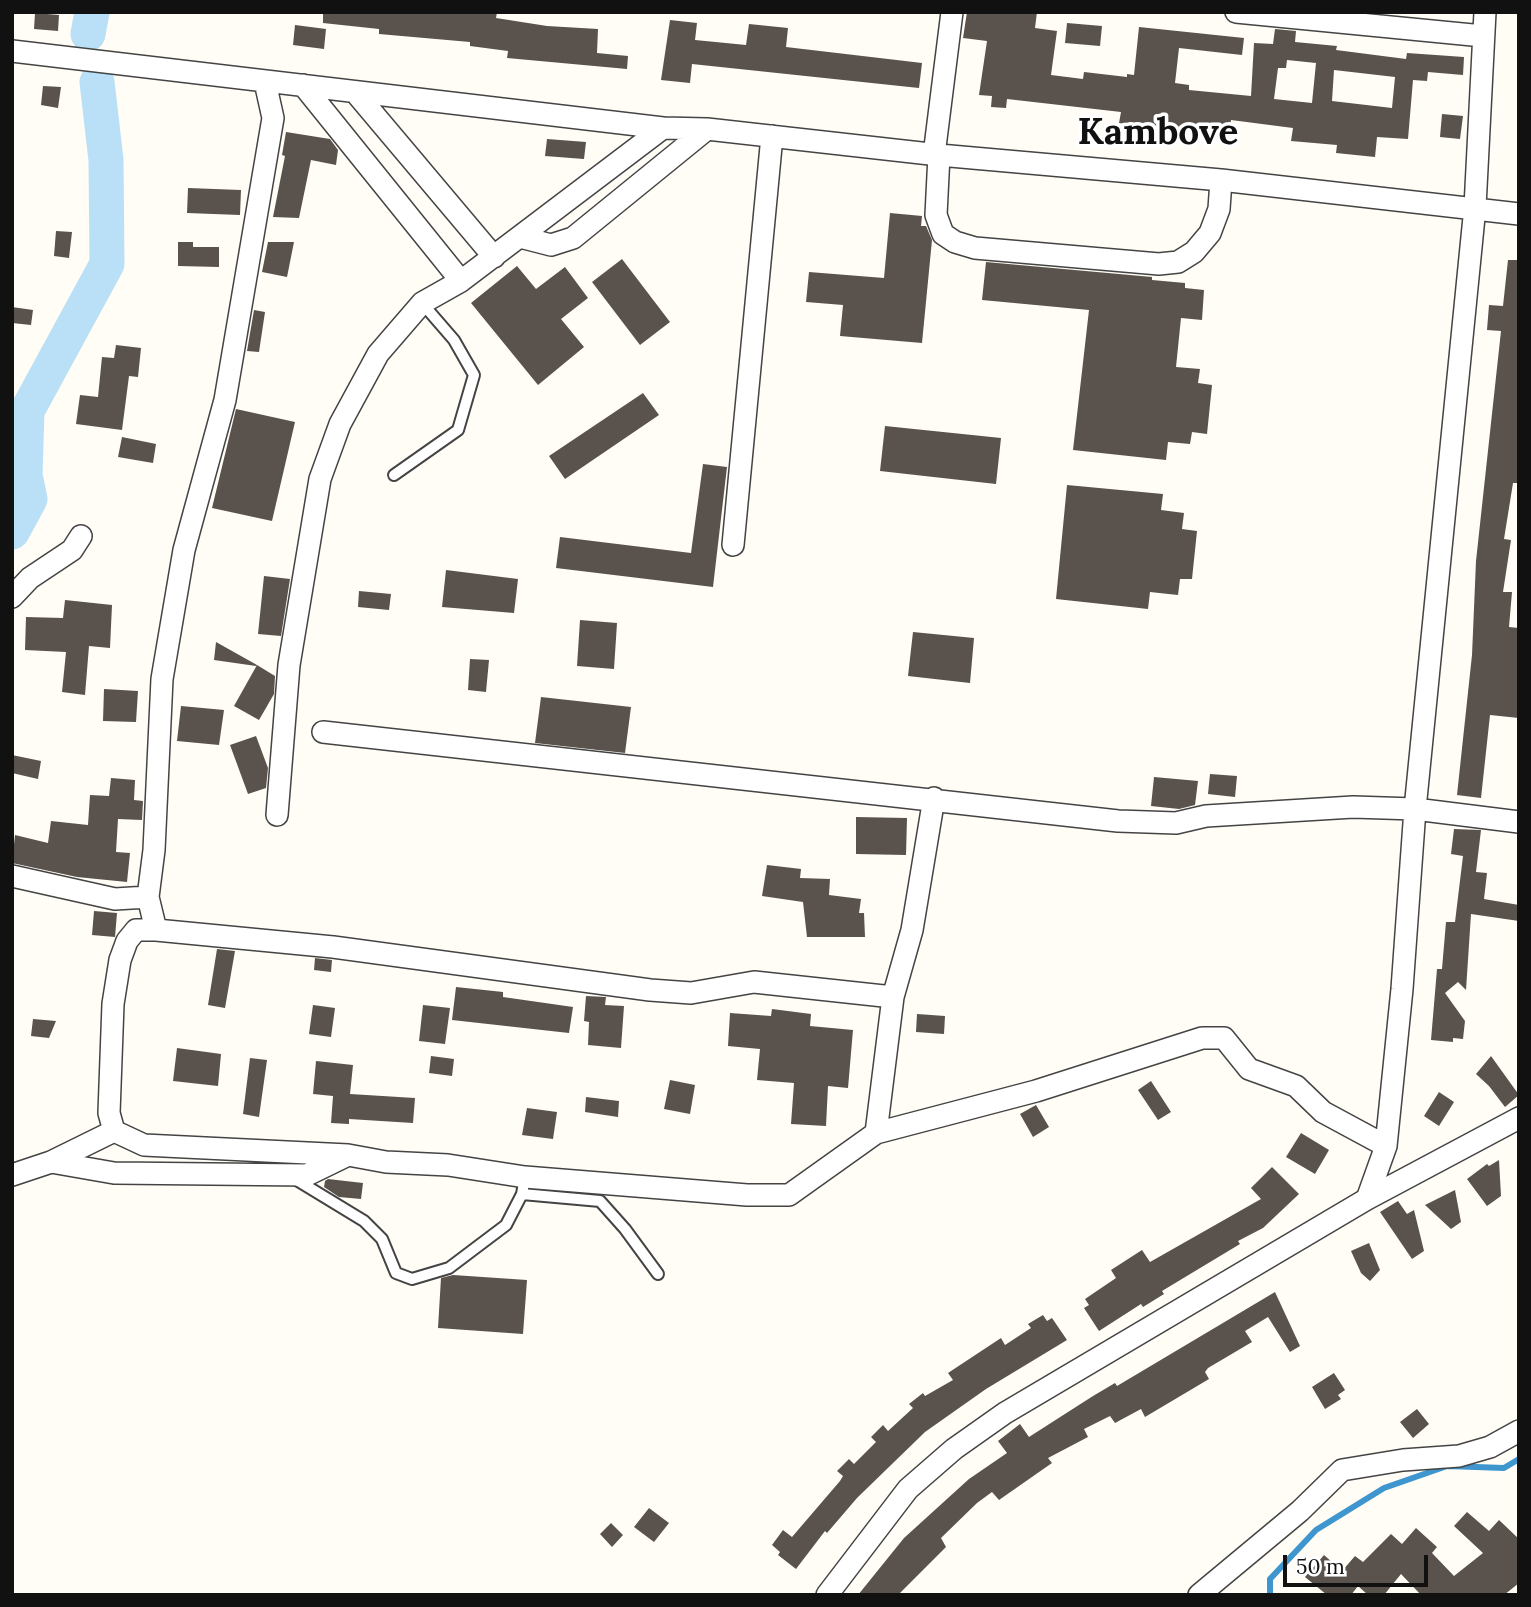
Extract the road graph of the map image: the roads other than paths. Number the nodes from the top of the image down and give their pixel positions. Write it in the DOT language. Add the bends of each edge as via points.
graph roads {
  1 [pos="952,12"];
  2 [pos="1236,12"];
  3 [pos="1485,12"];
  4 [pos="1483,36"];
  5 [pos="12,51"];
  6 [pos="265,82"];
  7 [pos="303,85"];
  8 [pos="355,92"];
  9 [pos="663,128"];
  10 [pos="707,129"];
  11 [pos="772,136"];
  12 [pos="937,155"];
  13 [pos="1221,180"];
  14 [pos="1475,207"];
  15 [pos="1519,214"];
  16 [pos="520,237"];
  17 [pos="494,257"];
  18 [pos="461,281"];
  19 [pos="422,303"];
  20 [pos="394,475"];
  21 [pos="81,536"];
  22 [pos="733,545"];
  23 [pos="12,597"];
  24 [pos="323,732"];
  25 [pos="934,799"];
  26 [pos="1415,809"];
  27 [pos="277,815"];
  28 [pos="1519,822"];
  29 [pos="12,876"];
  30 [pos="148,897"];
  31 [pos="156,930"];
  32 [pos="893,997"];
  33 [pos="1519,1118"];
  34 [pos="114,1131"];
  35 [pos="876,1132"];
  36 [pos="1386,1146"];
  37 [pos="348,1155"];
  38 [pos="51,1162"];
  39 [pos="286,1174"];
  40 [pos="12,1175"];
  41 [pos="524,1186"];
  42 [pos="1367,1199"];
  43 [pos="658,1274"];
  44 [pos="1519,1431"];
  45 [pos="827,1595"];
  46 [pos="1199,1595"];
  1 -- 12 [label="street"];
  2 -- 4 [label="street"];
  3 -- 4 [label="street"];
  4 -- 14 [label="street"];
  5 -- 6 [label="street"];
  6 -- 7 [label="street"];
  6 -- 30 [label="street" via="272,118 225,400 184,550 162,679"];
  7 -- 8 [label="street"];
  7 -- 18 [label="street"];
  8 -- 9 [label="street"];
  8 -- 17 [label="street"];
  9 -- 10 [label="street"];
  9 -- 16 [label="street"];
  10 -- 11 [label="street"];
  10 -- 16 [label="street" via="573,238 551,245"];
  11 -- 12 [label="street"];
  11 -- 22 [label="street"];
  12 -- 13 [label="street"];
  12 -- 13 [label="street" via="936,215 943,234 975,248 1178,262 1210,233 1219,209"];
  13 -- 14 [label="street"];
  14 -- 15 [label="street"];
  14 -- 26 [label="street"];
  16 -- 17 [label="street"];
  17 -- 18 [label="street"];
  18 -- 19 [label="street"];
  19 -- 20 [label="lane" via="474,374 458,430"];
  19 -- 27 [label="street" via="378,354 340,424 320,480 289,665"];
  21 -- 23 [label="street" via="72,550 30,578"];
  24 -- 25 [label="street"];
  25 -- 26 [label="street" via="1129,822 1353,807"];
  25 -- 32 [label="street" via="912,930"];
  26 -- 28 [label="street"];
  26 -- 36 [label="street"];
  29 -- 30 [label="street" via="115,899"];
  30 -- 31 [label="street"];
  31 -- 32 [label="street" via="333,947 650,990 691,993 754,982"];
  31 -- 34 [label="street" via="136,930 121,960 113,1004 109,1112"];
  32 -- 35 [label="street"];
  33 -- 42 [label="street"];
  34 -- 37 [label="street" via="144,1145"];
  34 -- 38 [label="street"];
  35 -- 36 [label="street" via="1035,1090 1202,1038 1224,1038 1249,1069 1296,1086 1323,1112"];
  35 -- 41 [label="street" via="789,1195"];
  36 -- 42 [label="street"];
  37 -- 39 [label="street" via="307,1175"];
  37 -- 41 [label="street" via="386,1163 448,1165"];
  38 -- 39 [label="street" via="114,1173"];
  38 -- 40 [label="street"];
  39 -- 41 [label="lane" via="364,1221 382,1239 396,1273 412,1279 449,1268 506,1225"];
  41 -- 43 [label="lane" via="600,1201"];
  42 -- 45 [label="street" via="1004,1413 954,1449 908,1489"];
  44 -- 46 [label="street" via="1490,1447 1459,1456 1342,1470"];
}
